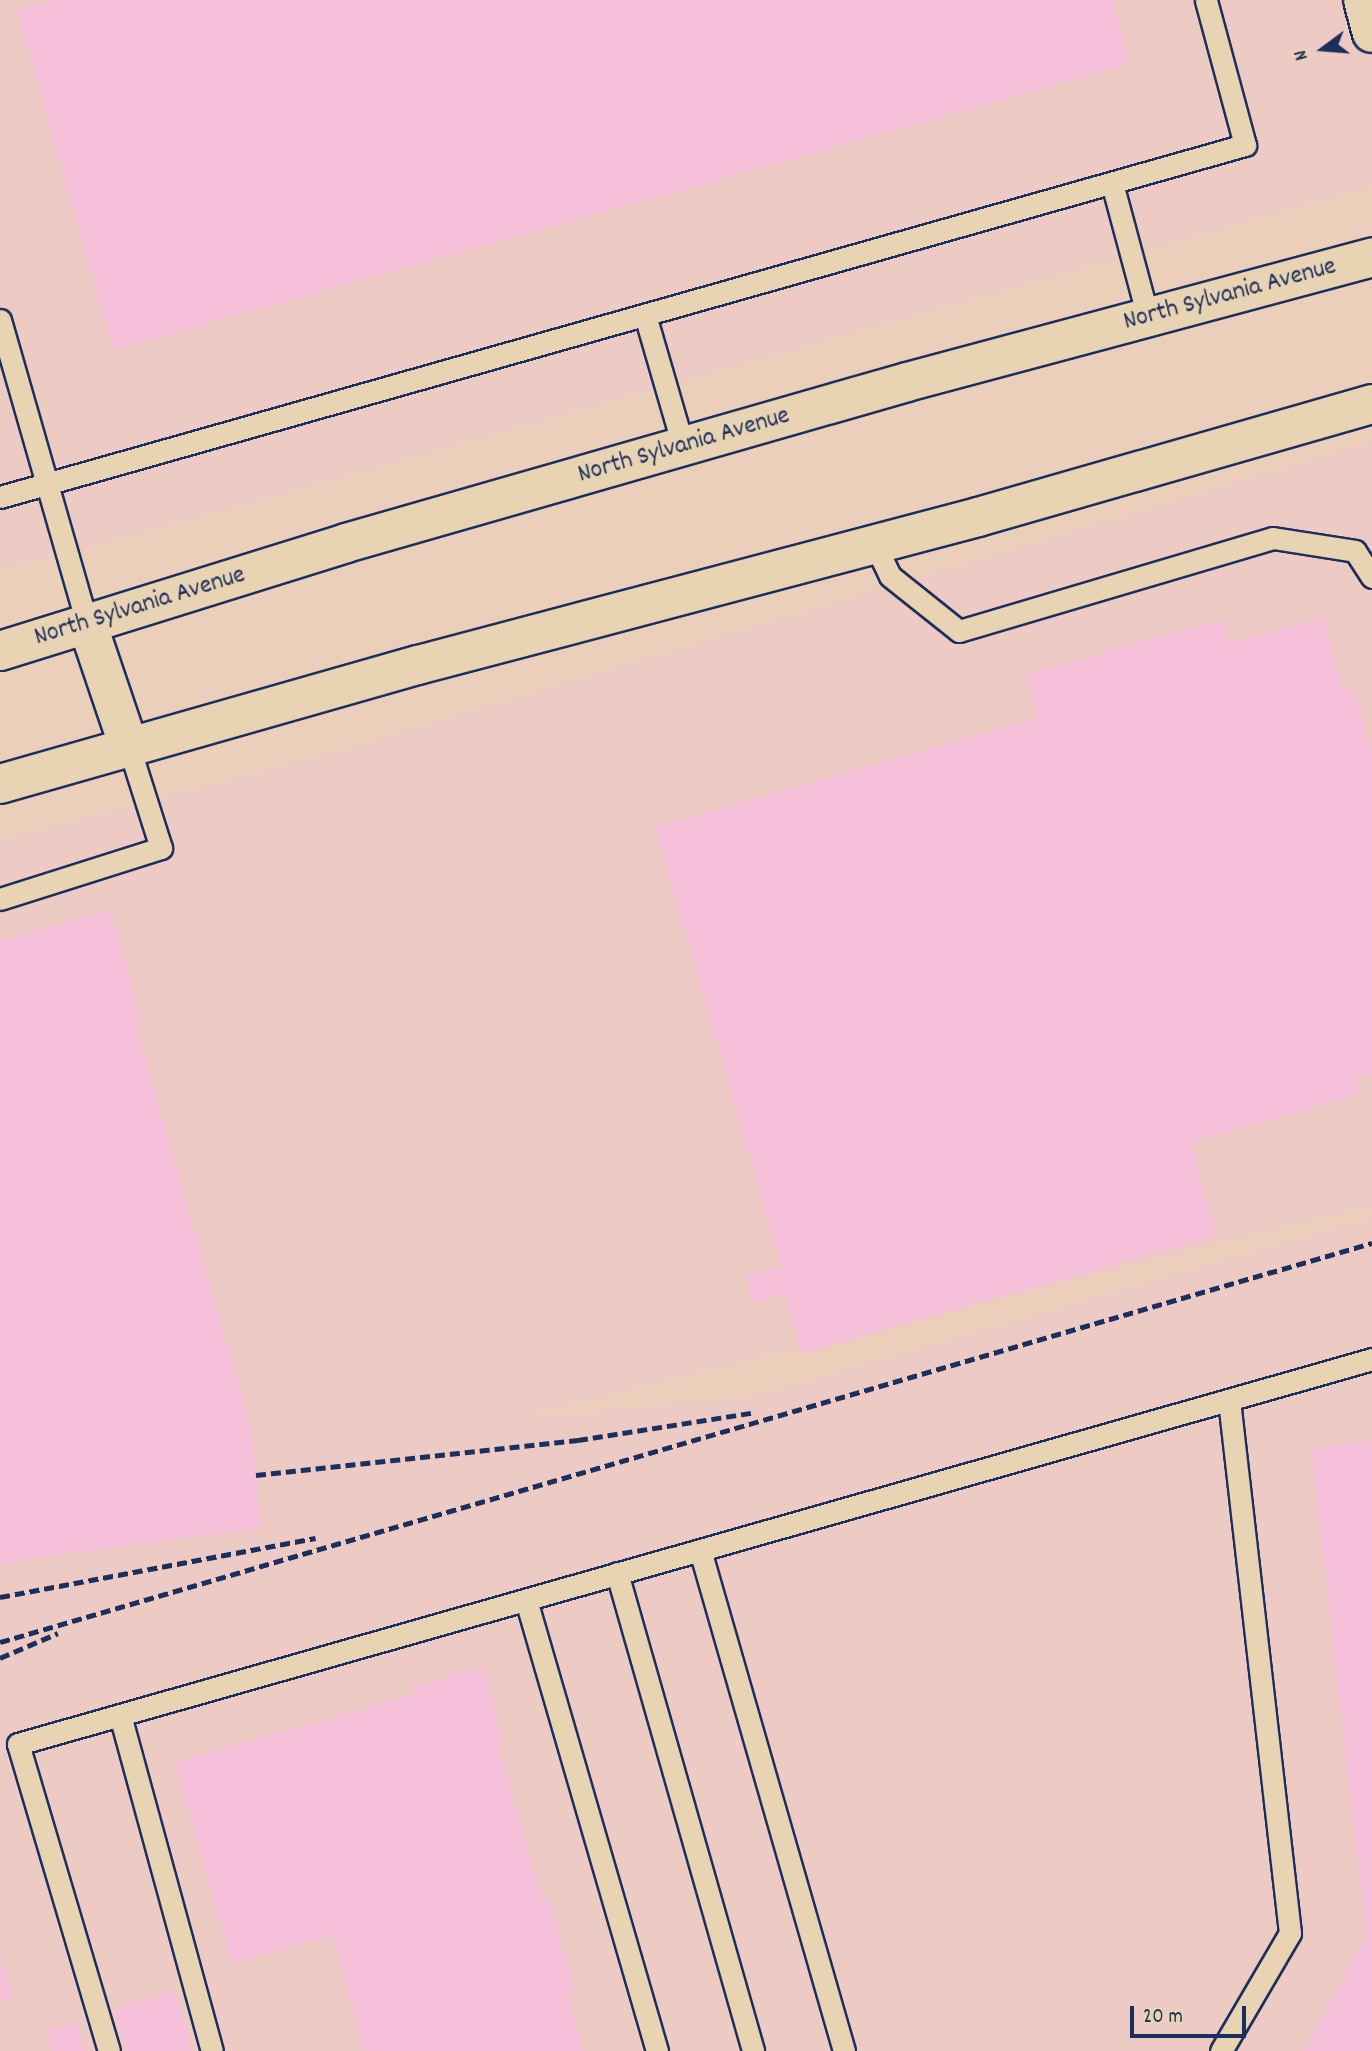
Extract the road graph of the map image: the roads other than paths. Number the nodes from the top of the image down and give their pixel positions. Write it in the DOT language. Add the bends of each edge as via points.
graph roads {
  1 [pos="1206,0"];
  2 [pos="1363,0"];
  3 [pos="1372,33"];
  4 [pos="1112,183"];
  5 [pos="1372,257"];
  6 [pos="645,315"];
  7 [pos="1147,317"];
  8 [pos="0,320"];
  9 [pos="1372,404"];
  10 [pos="683,446"];
  11 [pos="47,483"];
  12 [pos="0,497"];
  13 [pos="875,545"];
  14 [pos="1372,577"];
  15 [pos="87,623"];
  16 [pos="0,650"];
  17 [pos="129,747"];
  18 [pos="0,784"];
  19 [pos="0,899"];
  20 [pos="1372,1359"];
  21 [pos="1229,1400"];
  22 [pos="700,1550"];
  23 [pos="617,1573"];
  24 [pos="526,1600"];
  25 [pos="120,1715"];
  26 [pos="109,2051"];
  27 [pos="212,2051"];
  28 [pos="657,2051"];
  29 [pos="754,2051"];
  30 [pos="844,2051"];
  31 [pos="1221,2051"];
  1 -- 4 [label="lane" via="1245,145"];
  2 -- 3 [label="main road"];
  4 -- 6 [label="lane"];
  4 -- 7 [label="lane"];
  5 -- 7 [label="main road, North Sylvania Avenue"];
  6 -- 10 [label="lane"];
  6 -- 11 [label="lane"];
  7 -- 10 [label="main road, North Sylvania Avenue"];
  8 -- 11 [label="lane"];
  9 -- 13 [label="main road"];
  10 -- 15 [label="main road, North Sylvania Avenue"];
  11 -- 12 [label="lane"];
  11 -- 15 [label="lane"];
  13 -- 14 [label="lane" via="890,576 959,631 1273,538 1355,551"];
  13 -- 17 [label="main road" via="418,665"];
  15 -- 16 [label="main road, North Sylvania Avenue"];
  15 -- 17 [label="main road"];
  17 -- 18 [label="main road"];
  17 -- 19 [label="lane" via="162,848"];
  20 -- 21 [label="lane"];
  21 -- 22 [label="lane"];
  21 -- 31 [label="lane" via="1290,1933"];
  22 -- 23 [label="lane"];
  22 -- 30 [label="lane"];
  23 -- 24 [label="lane"];
  23 -- 29 [label="lane"];
  24 -- 25 [label="lane"];
  24 -- 28 [label="lane"];
  25 -- 26 [label="lane" via="18,1744"];
  25 -- 27 [label="lane"];
}
